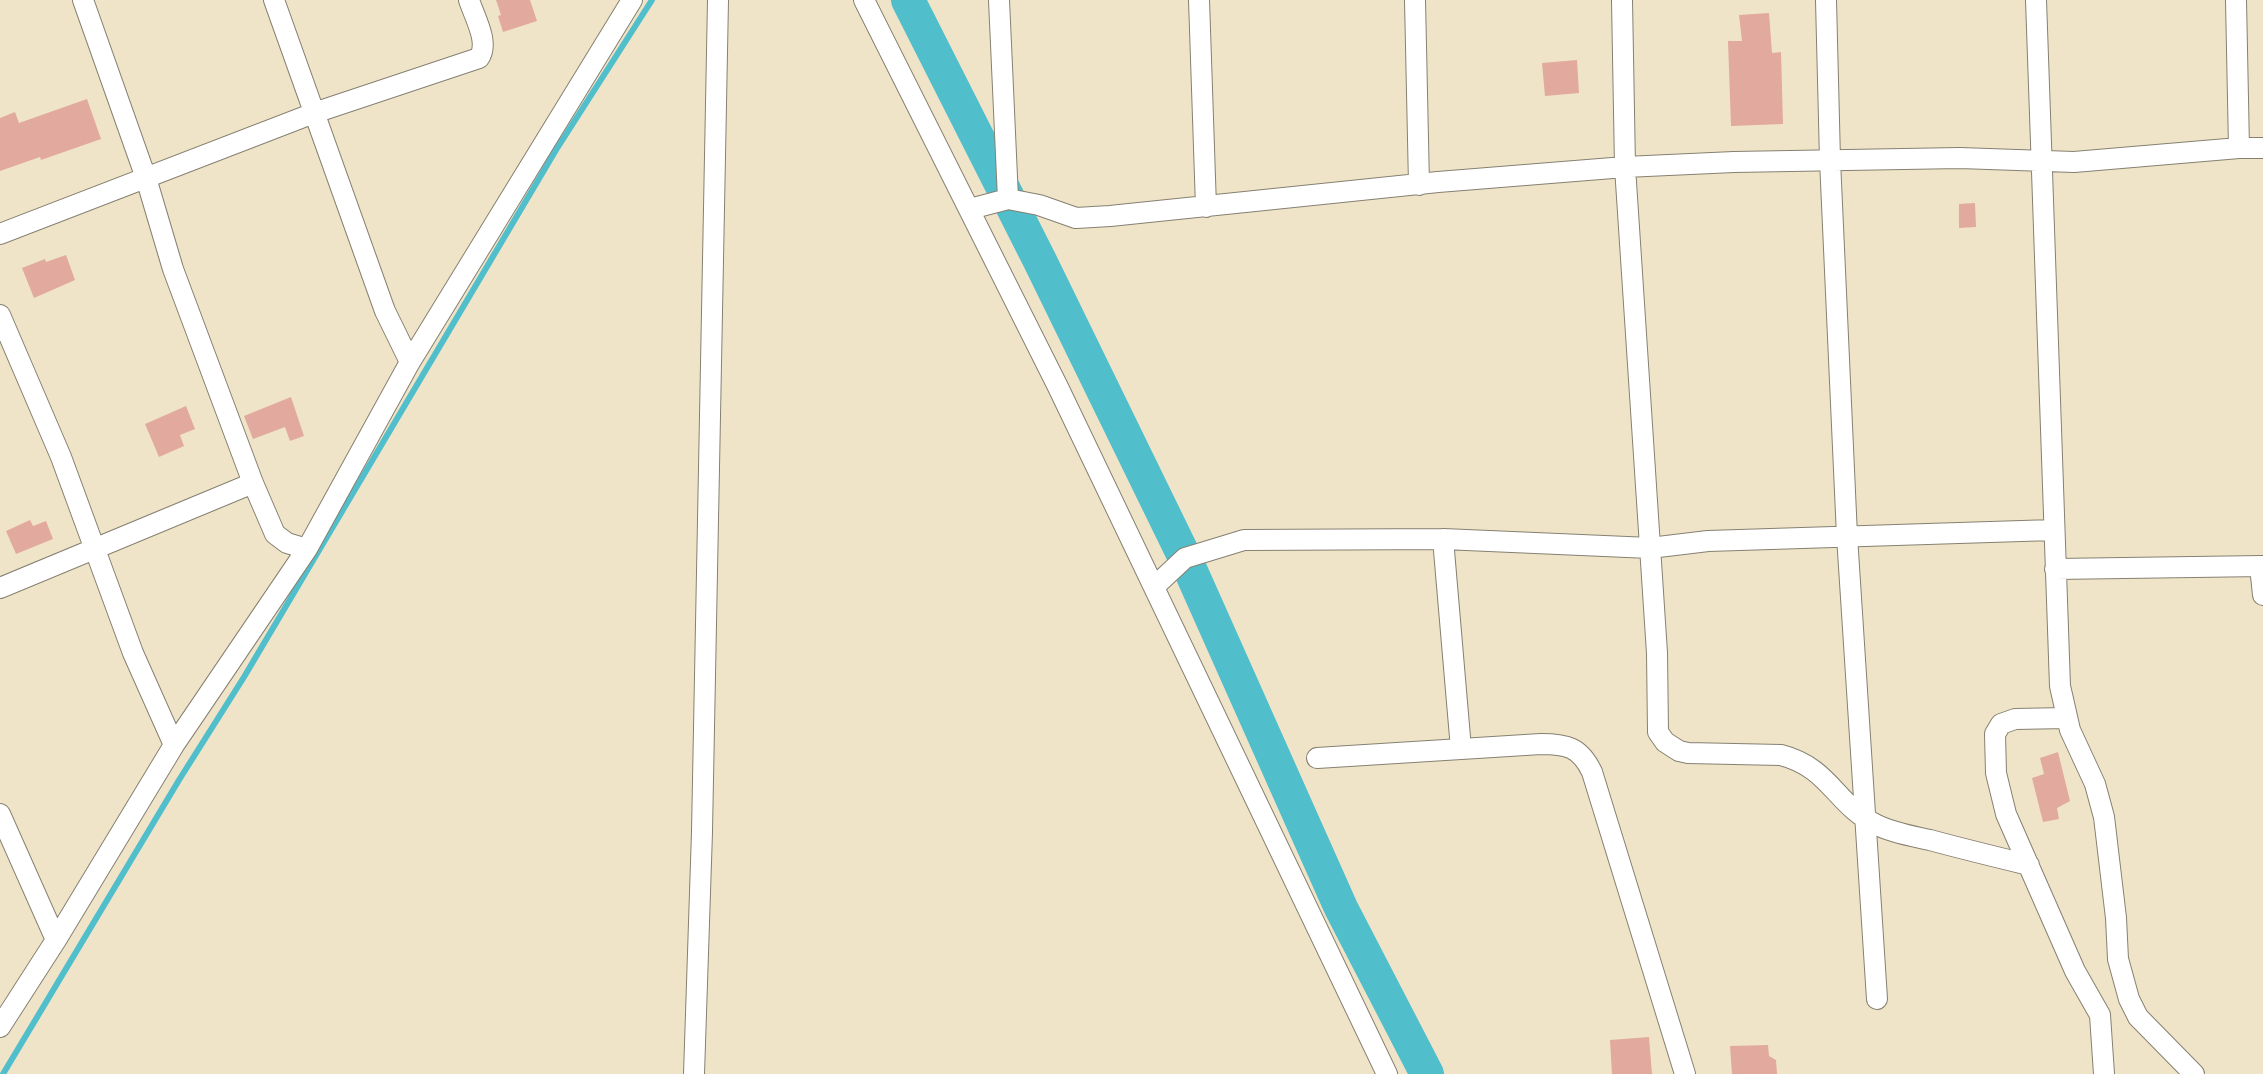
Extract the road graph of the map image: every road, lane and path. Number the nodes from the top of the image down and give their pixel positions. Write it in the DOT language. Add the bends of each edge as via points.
graph roads {
  1 [pos="83,0"];
  2 [pos="274,0"];
  3 [pos="469,0"];
  4 [pos="632,0"];
  5 [pos="718,0"];
  6 [pos="864,0"];
  7 [pos="999,0"];
  8 [pos="1199,0"];
  9 [pos="1415,0"];
  10 [pos="1622,0"];
  11 [pos="1826,0"];
  12 [pos="2036,0"];
  13 [pos="2236,0"];
  14 [pos="314,113"];
  15 [pos="2239,148"];
  16 [pos="2263,148"];
  17 [pos="1830,160"];
  18 [pos="2041,161"];
  19 [pos="1625,167"];
  20 [pos="146,178"];
  21 [pos="1419,185"];
  22 [pos="1008,199"];
  23 [pos="1206,207"];
  24 [pos="970,209"];
  25 [pos="0,234"];
  26 [pos="0,315"];
  27 [pos="410,362"];
  28 [pos="253,483"];
  29 [pos="2053,530"];
  30 [pos="1847,536"];
  31 [pos="1443,539"];
  32 [pos="1650,548"];
  33 [pos="307,549"];
  34 [pos="94,550"];
  35 [pos="2262,566"];
  36 [pos="2055,569"];
  37 [pos="1154,587"];
  38 [pos="0,588"];
  39 [pos="2263,595"];
  40 [pos="2067,718"];
  41 [pos="174,745"];
  42 [pos="1461,749"];
  43 [pos="1317,758"];
  44 [pos="0,814"];
  45 [pos="1866,819"];
  46 [pos="2029,866"];
  47 [pos="56,940"];
  48 [pos="1877,999"];
  49 [pos="0,1027"];
  50 [pos="694,1074"];
  51 [pos="1387,1074"];
  52 [pos="1685,1074"];
  53 [pos="2104,1074"];
  54 [pos="2194,1074"];
  1 -- 20 [label="street"];
  2 -- 14 [label="street"];
  3 -- 14 [label="street" via="483,44 479,58"];
  4 -- 27 [label="street"];
  5 -- 50 [label="street"];
  6 -- 24 [label="street"];
  7 -- 22 [label="street"];
  8 -- 23 [label="street"];
  9 -- 21 [label="street"];
  10 -- 19 [label="street"];
  11 -- 17 [label="street"];
  12 -- 18 [label="street"];
  13 -- 15 [label="street"];
  14 -- 20 [label="street"];
  14 -- 27 [label="street" via="385,311"];
  15 -- 16 [label="street"];
  15 -- 18 [label="street" via="2074,162"];
  17 -- 18 [label="street"];
  17 -- 19 [label="street"];
  17 -- 30 [label="street"];
  18 -- 29 [label="street"];
  19 -- 21 [label="street"];
  19 -- 32 [label="street"];
  20 -- 25 [label="street"];
  20 -- 28 [label="street" via="173,269"];
  21 -- 23 [label="street"];
  22 -- 23 [label="street" via="1076,218"];
  22 -- 24 [label="street"];
  24 -- 37 [label="street"];
  26 -- 34 [label="street"];
  27 -- 33 [label="street"];
  28 -- 33 [label="street" via="275,534 287,543"];
  28 -- 34 [label="street"];
  29 -- 30 [label="street"];
  29 -- 36 [label="street"];
  30 -- 32 [label="street" via="1708,541"];
  30 -- 45 [label="street"];
  31 -- 32 [label="street"];
  31 -- 37 [label="street" via="1244,540 1185,558"];
  31 -- 42 [label="street"];
  32 -- 45 [label="street" via="1658,732 1665,742 1679,752 1792,758 1822,776"];
  33 -- 41 [label="street"];
  34 -- 38 [label="street"];
  34 -- 41 [label="street" via="133,653"];
  35 -- 36 [label="street"];
  35 -- 39 [label="street"];
  36 -- 40 [label="street" via="2061,686"];
  37 -- 51 [label="street"];
  40 -- 46 [label="street" via="2008,720 1995,734 2000,794"];
  40 -- 54 [label="street" via="2095,784 2104,817 2118,959 2129,999 2138,1017"];
  41 -- 47 [label="street"];
  42 -- 43 [label="street"];
  42 -- 52 [label="street" via="1562,744 1573,748 1587,763"];
  44 -- 47 [label="street"];
  45 -- 46 [label="street" via="1891,831"];
  45 -- 48 [label="street"];
  46 -- 53 [label="street" via="2083,988 2100,1015"];
  47 -- 49 [label="street"];
}
